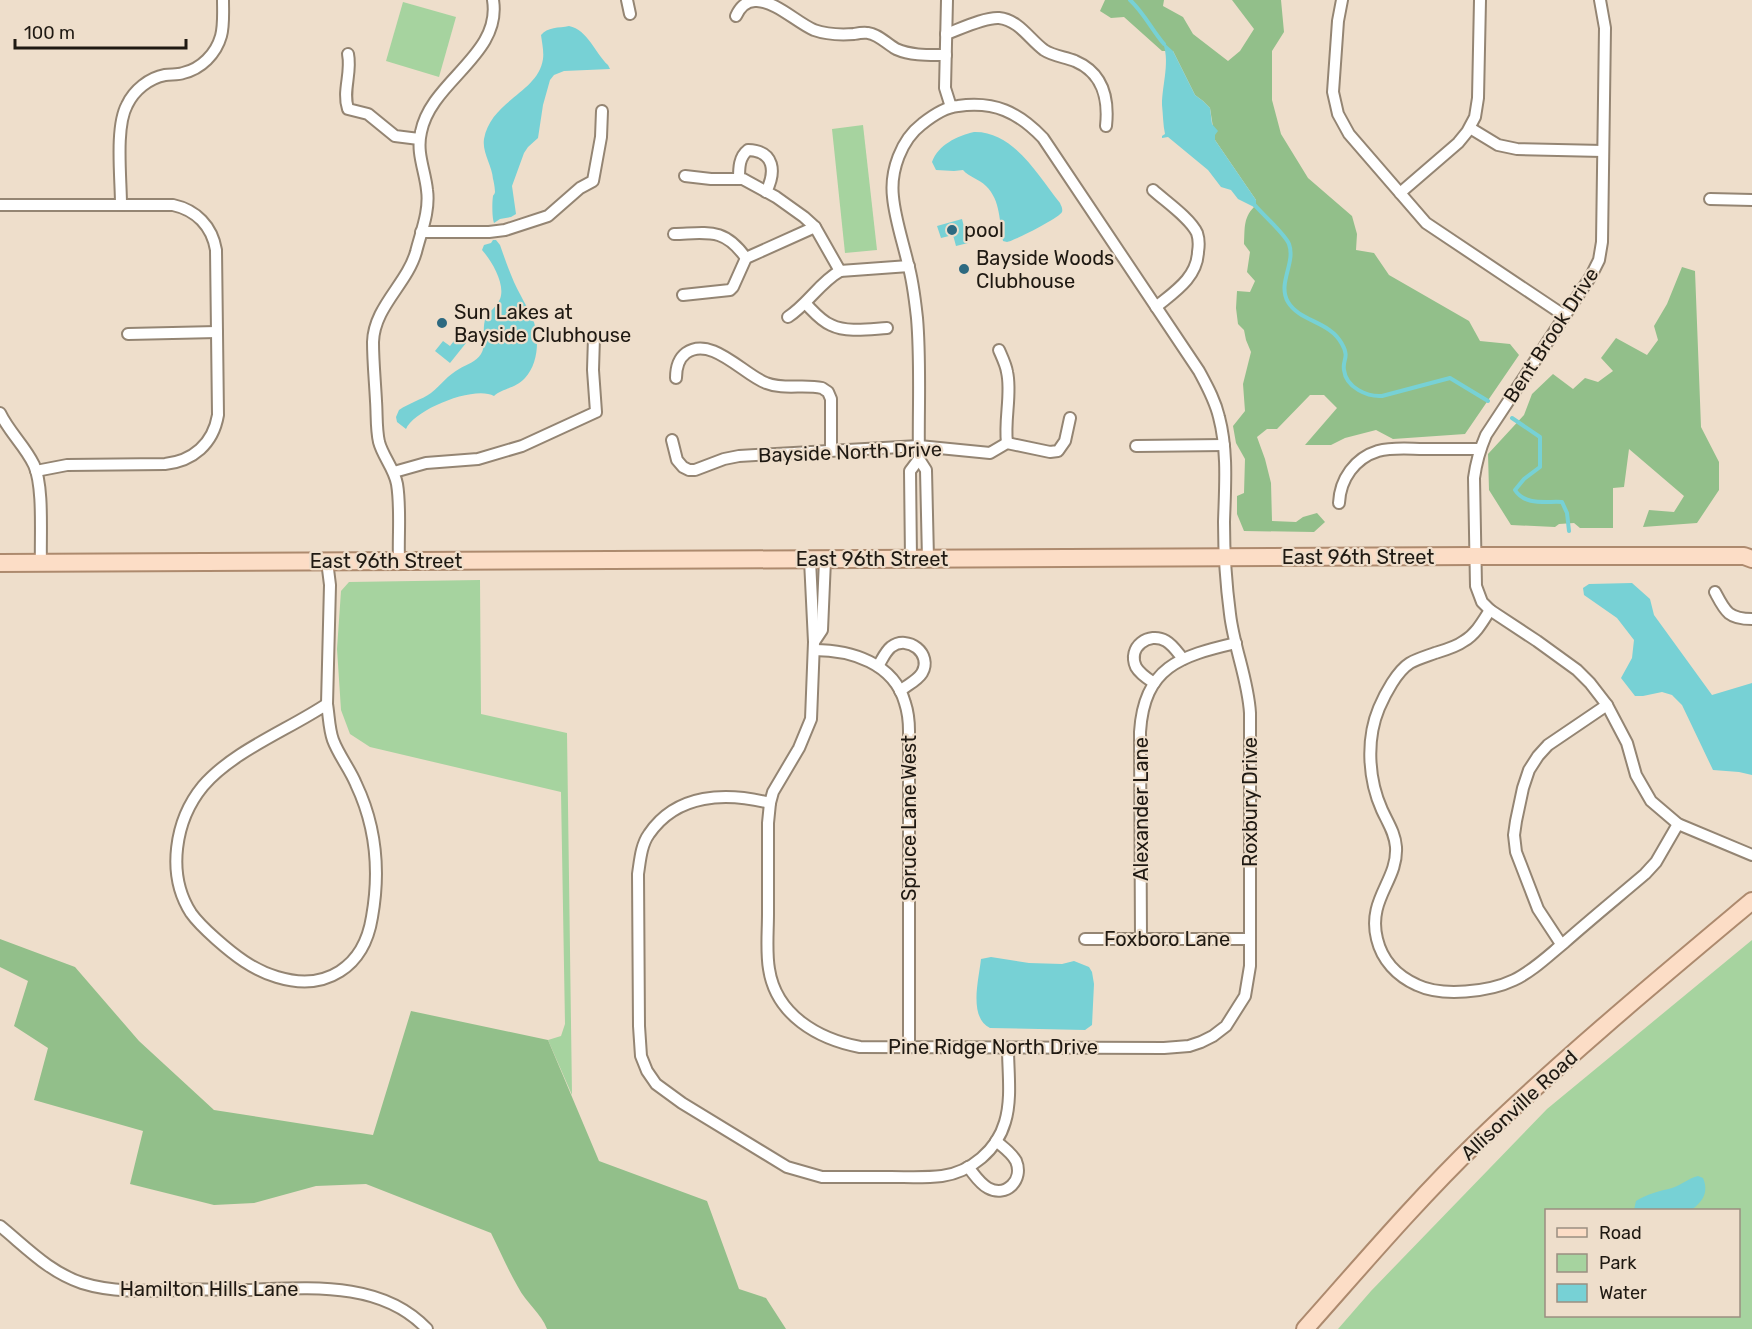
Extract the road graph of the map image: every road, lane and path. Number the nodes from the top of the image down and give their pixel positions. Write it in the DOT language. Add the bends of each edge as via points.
graph roads {
  1 [pos="223,0"];
  2 [pos="493,0"];
  3 [pos="627,0"];
  4 [pos="947,0"];
  5 [pos="1342,0"];
  6 [pos="1480,0"];
  7 [pos="1600,0"];
  8 [pos="630,14"];
  9 [pos="736,16"];
  10 [pos="946,34"];
  11 [pos="348,54"];
  12 [pos="946,55"];
  13 [pos="951,107"];
  14 [pos="602,111"];
  15 [pos="1106,126"];
  16 [pos="1470,128"];
  17 [pos="420,139"];
  18 [pos="1603,151"];
  19 [pos="685,176"];
  20 [pos="739,179"];
  21 [pos="1153,190"];
  22 [pos="766,192"];
  23 [pos="1400,193"];
  24 [pos="1710,199"];
  25 [pos="1752,200"];
  26 [pos="0,205"];
  27 [pos="121,205"];
  28 [pos="815,227"];
  29 [pos="421,232"];
  30 [pos="674,234"];
  31 [pos="746,258"];
  32 [pos="909,266"];
  33 [pos="840,271"];
  34 [pos="682,295"];
  35 [pos="806,304"];
  36 [pos="1156,308"];
  37 [pos="1565,316"];
  38 [pos="788,317"];
  39 [pos="887,328"];
  40 [pos="218,332"];
  41 [pos="128,334"];
  42 [pos="594,337"];
  43 [pos="999,350"];
  44 [pos="676,378"];
  45 [pos="0,413"];
  46 [pos="1070,418"];
  47 [pos="672,440"];
  48 [pos="1007,443"];
  49 [pos="1224,445"];
  50 [pos="919,446"];
  51 [pos="1136,446"];
  52 [pos="1480,449"];
  53 [pos="831,450"];
  54 [pos="919,459"];
  55 [pos="36,471"];
  56 [pos="394,472"];
  57 [pos="1339,503"];
  58 [pos="1475,556"];
  59 [pos="1749,556"];
  60 [pos="1225,557"];
  61 [pos="911,559"];
  62 [pos="928,559"];
  63 [pos="818,560"];
  64 [pos="327,561"];
  65 [pos="399,561"];
  66 [pos="0,563"];
  67 [pos="41,563"];
  68 [pos="1715,592"];
  69 [pos="1490,610"];
  70 [pos="1752,619"];
  71 [pos="1236,643"];
  72 [pos="814,646"];
  73 [pos="1183,659"];
  74 [pos="878,666"];
  75 [pos="1154,683"];
  76 [pos="900,691"];
  77 [pos="327,704"];
  78 [pos="1607,705"];
  79 [pos="770,803"];
  80 [pos="1678,824"];
  81 [pos="1752,855"];
  82 [pos="1752,901"];
  83 [pos="1141,938"];
  84 [pos="1085,939"];
  85 [pos="1250,939"];
  86 [pos="1561,944"];
  87 [pos="1213,1036"];
  88 [pos="909,1047"];
  89 [pos="1008,1048"];
  90 [pos="996,1141"];
  91 [pos="968,1167"];
  92 [pos="0,1226"];
  93 [pos="427,1329"];
  94 [pos="1305,1329"];
  1 -- 27 [label="street" via="221,38 207,61 189,71 148,81 127,105 121,125"];
  2 -- 17 [label="street" via="493,20 486,40 431,105"];
  3 -- 8 [label="street"];
  4 -- 10 [label="street"];
  5 -- 23 [label="street" via="1333,81 1336,109 1349,134"];
  6 -- 16 [label="street" via="1477,104"];
  7 -- 18 [label="street, Bent Brook Drive" via="1605,28"];
  9 -- 12 [label="street" via="741,6 758,1 823,33 868,33 907,53"];
  10 -- 12 [label="street"];
  10 -- 15 [label="street" via="992,19 1012,22 1046,51 1073,60 1092,72 1105,92"];
  11 -- 17 [label="street" via="348,109 368,114 395,136"];
  12 -- 13 [label="street" via="945,88"];
  13 -- 32 [label="street" via="916,129 896,164 892,197"];
  13 -- 36 [label="street, Roxbury Drive" via="970,104 1001,108 1025,120 1043,138"];
  14 -- 29 [label="street" via="593,181 553,213 498,231"];
  16 -- 18 [label="street" via="1505,147"];
  16 -- 23 [label="street"];
  17 -- 29 [label="street" via="428,196"];
  18 -- 37 [label="street, Bent Brook Drive" via="1600,256 1592,276"];
  19 -- 20 [label="street"];
  20 -- 22 [label="street"];
  20 -- 22 [label="street" via="743,154 748,150 759,152 770,160 772,168"];
  21 -- 36 [label="street" via="1191,225 1199,244 1197,263 1189,277"];
  22 -- 28 [label="street"];
  23 -- 37 [label="street" via="1426,223"];
  24 -- 25 [label="street"];
  26 -- 27 [label="street"];
  27 -- 40 [label="street" via="173,205 189,210 206,224 217,253"];
  28 -- 31 [label="street"];
  28 -- 33 [label="street"];
  29 -- 56 [label="street" via="404,279 375,327 379,439"];
  30 -- 31 [label="street" via="717,234 732,242"];
  31 -- 34 [label="street" via="730,290"];
  32 -- 33 [label="street"];
  32 -- 50 [label="street" via="918,326"];
  33 -- 35 [label="street"];
  35 -- 38 [label="street"];
  35 -- 39 [label="street" via="824,321 842,329"];
  36 -- 49 [label="street, Roxbury Drive" via="1210,392"];
  37 -- 52 [label="street, Bent Brook Drive"];
  40 -- 41 [label="street"];
  40 -- 55 [label="street" via="217,419 209,441 193,456 165,464 68,465"];
  42 -- 56 [label="street" via="596,411 522,446 478,459 426,463"];
  43 -- 48 [label="street" via="1007,373"];
  44 -- 53 [label="street" via="684,355 703,349 724,356 764,383 822,388 831,399"];
  45 -- 55 [label="street"];
  46 -- 48 [label="street" via="1065,441 1058,451"];
  47 -- 53 [label="street, Bayside North Drive" via="675,456 689,470 740,456"];
  48 -- 50 [label="street, Bayside North Drive" via="990,453"];
  49 -- 51 [label="street"];
  49 -- 60 [label="street, Roxbury Drive"];
  50 -- 53 [label="street, Bayside North Drive"];
  50 -- 54 [label="street"];
  52 -- 57 [label="street" via="1381,450 1365,457 1349,472"];
  52 -- 58 [label="street, Bent Brook Drive" via="1474,478"];
  54 -- 61 [label="street" via="910,471"];
  54 -- 62 [label="street" via="926,470"];
  55 -- 67 [label="street"];
  56 -- 65 [label="street"];
  58 -- 59 [label="main road, East 96th Street"];
  58 -- 60 [label="main road, East 96th Street"];
  58 -- 69 [label="street, Bent Brook Drive" via="1476,586"];
  60 -- 62 [label="main road, East 96th Street"];
  60 -- 71 [label="street, Roxbury Drive"];
  61 -- 62 [label="main road, East 96th Street"];
  61 -- 63 [label="main road, East 96th Street"];
  63 -- 65 [label="main road, East 96th Street"];
  63 -- 72 [label="street" via="822,630"];
  64 -- 65 [label="main road, East 96th Street"];
  64 -- 67 [label="main road, East 96th Street"];
  64 -- 77 [label="street"];
  66 -- 67 [label="main road, East 96th Street"];
  68 -- 70 [label="street" via="1729,614"];
  69 -- 78 [label="street" via="1577,670"];
  69 -- 86 [label="street" via="1466,641 1408,664 1390,685 1379,708 1371,744 1372,777 1395,836 1396,851 1394,866 1376,907 1377,938 1387,962 1404,978 1438,991 1497,987 1515,980"];
  71 -- 73 [label="street, Alexander Lane"];
  71 -- 85 [label="street, Roxbury Drive" via="1250,713"];
  72 -- 74 [label="street, Spruce Lane West" via="844,652"];
  72 -- 79 [label="street" via="811,719"];
  73 -- 75 [label="street, Alexander Lane"];
  73 -- 75 [label="street" via="1160,638 1142,641 1135,652 1135,664"];
  74 -- 76 [label="street, Spruce Lane West"];
  74 -- 76 [label="street" via="887,651 898,643 910,643 921,651 923,670"];
  75 -- 83 [label="street, Alexander Lane" via="1143,705 1140,732"];
  76 -- 88 [label="street, Spruce Lane West" via="909,731"];
  77 -- 77 [label="street" via="333,740 364,802 376,862 376,890 369,930 354,960 332,977 295,981 244,962 203,928 180,889 177,848 184,818 197,794 214,775 228,762"];
  78 -- 80 [label="street" via="1651,801"];
  78 -- 86 [label="street" via="1538,756 1529,770 1516,821 1516,852 1538,909"];
  79 -- 88 [label="street, Pine Ridge North Drive" via="768,969 777,995 793,1017 831,1040 860,1047"];
  79 -- 91 [label="street" via="723,796 698,799 665,816 648,835 638,874 639,1026 641,1056 647,1071 656,1084 682,1103 787,1167 805,1173 941,1176"];
  80 -- 81 [label="street"];
  80 -- 86 [label="street" via="1645,874"];
  82 -- 94 [label="main road, Allisonville Road" via="1649,987 1485,1135"];
  83 -- 84 [label="street, Foxboro Lane"];
  83 -- 85 [label="street, Foxboro Lane"];
  85 -- 87 [label="street, Roxbury Drive" via="1245,996 1227,1026"];
  87 -- 89 [label="street, Pine Ridge North Drive" via="1181,1047"];
  88 -- 89 [label="street, Pine Ridge North Drive"];
  89 -- 90 [label="street" via="1008,1100 1005,1121"];
  90 -- 91 [label="street"];
  90 -- 91 [label="street" via="1016,1162 1017,1180 1012,1186 1000,1191 987,1188"];
  92 -- 93 [label="street, Hamilton Hills Lane" via="59,1274 97,1287 143,1291 351,1290 394,1303"];
}
